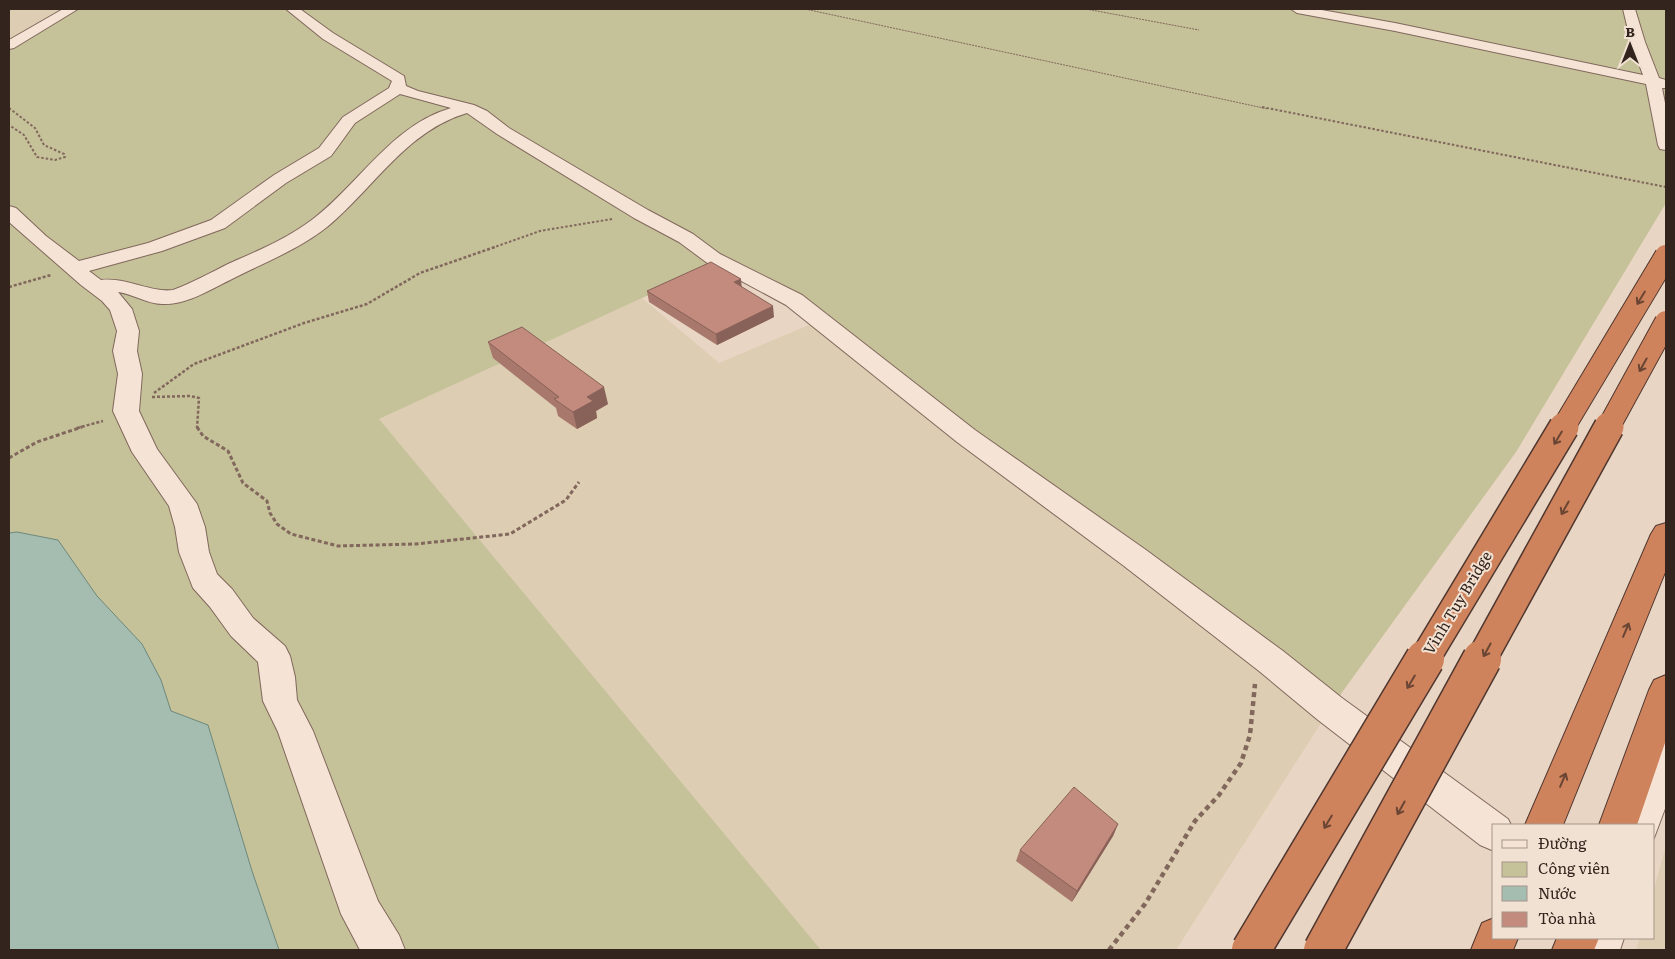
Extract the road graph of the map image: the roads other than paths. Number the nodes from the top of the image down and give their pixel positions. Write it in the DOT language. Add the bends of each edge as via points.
graph roads {
  1 [pos="72,9"];
  2 [pos="292,9"];
  3 [pos="1297,9"];
  4 [pos="1629,9"];
  5 [pos="9,44"];
  6 [pos="1660,82"];
  7 [pos="397,87"];
  8 [pos="469,108"];
  9 [pos="1666,145"];
  10 [pos="9,212"];
  11 [pos="1666,256"];
  12 [pos="75,268"];
  13 [pos="99,287"];
  14 [pos="1666,322"];
  15 [pos="1666,534"];
  16 [pos="1666,690"];
  17 [pos="1666,750"];
  18 [pos="1544,824"];
  19 [pos="1618,824"];
  20 [pos="1641,824"];
  21 [pos="1492,830"];
  22 [pos="384,950"];
  23 [pos="1251,950"];
  24 [pos="1323,950"];
  1 -- 5 [label="lane"];
  2 -- 7 [label="lane" via="328,36 399,79"];
  3 -- 6 [label="lane" via="1397,25"];
  4 -- 6 [label="lane" via="1638,42"];
  6 -- 9 [label="lane"];
  7 -- 8 [label="lane"];
  7 -- 12 [label="lane" via="349,120 325,152 280,179 218,224 155,248"];
  8 -- 13 [label="lane" via="428,122 365,177 320,223 268,256 177,296 162,298 126,287"];
  8 -- 21 [label="lane" via="641,214 686,238 713,258 794,300 966,436 1128,552"];
  10 -- 12 [label="lane"];
  11 -- 23 [label="highway, Vinh Tuy Bridge, one-way, bridge"];
  12 -- 13 [label="lane"];
  13 -- 22 [label="lane" via="121,308 128,331 125,351 130,374 126,410 145,452 183,504 204,580 242,627 273,656 280,700 362,914"];
  14 -- 24 [label="highway, one-way, bridge"];
  18 -- 15 [label="highway, one-way"];
  16 -- 19 [label="highway"];
  17 -- 20 [label="lane"];
}
